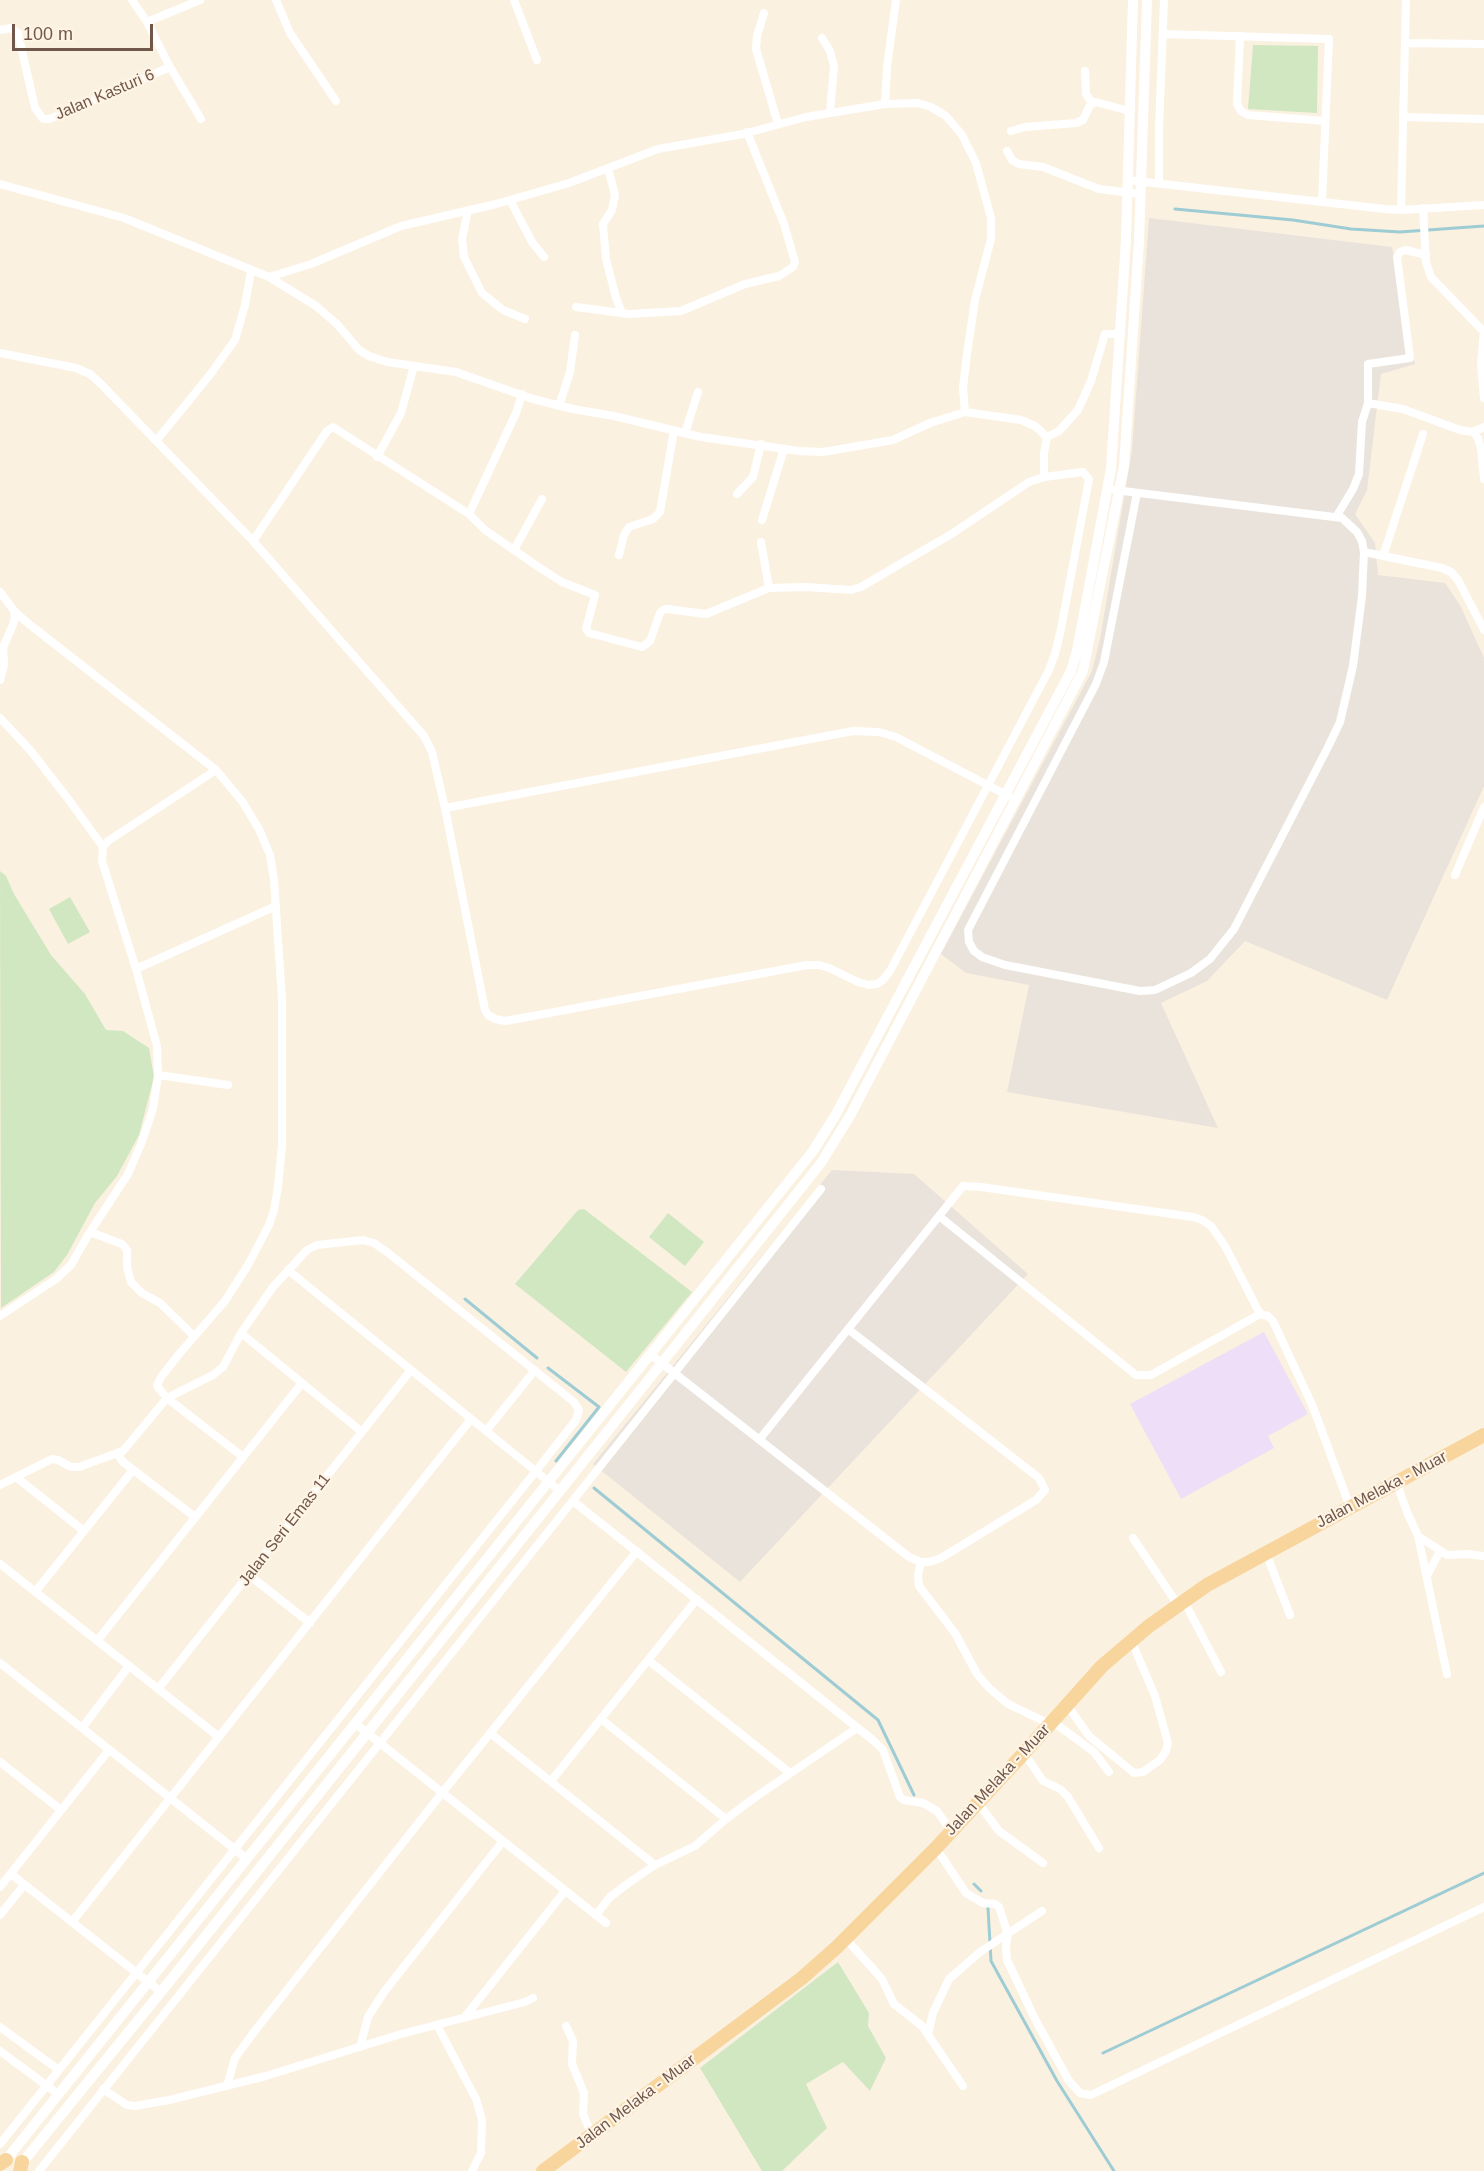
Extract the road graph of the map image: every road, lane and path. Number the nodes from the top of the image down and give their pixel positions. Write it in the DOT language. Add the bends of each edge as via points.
graph roads {
  1 [pos="132,0"];
  2 [pos="200,0"];
  3 [pos="276,0"];
  4 [pos="514,0"];
  5 [pos="897,0"];
  6 [pos="1133,0"];
  7 [pos="1147,0"];
  8 [pos="1164,0"];
  9 [pos="1406,0"];
  10 [pos="764,13"];
  11 [pos="147,22"];
  12 [pos="0,30"];
  13 [pos="1163,34"];
  14 [pos="1240,36"];
  15 [pos="822,38"];
  16 [pos="1405,43"];
  17 [pos="1484,44"];
  18 [pos="537,60"];
  19 [pos="170,67"];
  20 [pos="1085,71"];
  21 [pos="336,101"];
  22 [pos="1092,103"];
  23 [pos="885,104"];
  24 [pos="1129,111"];
  25 [pos="830,113"];
  26 [pos="1403,117"];
  27 [pos="201,119"];
  28 [pos="1484,119"];
  29 [pos="1325,121"];
  30 [pos="778,124"];
  31 [pos="1011,131"];
  32 [pos="747,132"];
  33 [pos="1007,151"];
  34 [pos="608,168"];
  35 [pos="1127,180"];
  36 [pos="1141,182"];
  37 [pos="1159,183"];
  38 [pos="0,184"];
  39 [pos="1127,193"];
  40 [pos="1141,194"];
  41 [pos="510,200"];
  42 [pos="1322,202"];
  43 [pos="1484,205"];
  44 [pos="1401,210"];
  45 [pos="468,211"];
  46 [pos="1423,212"];
  47 [pos="1425,251"];
  48 [pos="544,257"];
  49 [pos="251,271"];
  50 [pos="269,278"];
  51 [pos="576,307"];
  52 [pos="622,313"];
  53 [pos="525,319"];
  54 [pos="1484,331"];
  55 [pos="1121,334"];
  56 [pos="575,335"];
  57 [pos="0,353"];
  58 [pos="414,366"];
  59 [pos="698,392"];
  60 [pos="522,394"];
  61 [pos="1484,398"];
  62 [pos="1368,403"];
  63 [pos="560,406"];
  64 [pos="965,411"];
  65 [pos="1484,427"];
  66 [pos="674,430"];
  67 [pos="1473,432"];
  68 [pos="685,433"];
  69 [pos="1424,434"];
  70 [pos="1047,438"];
  71 [pos="156,441"];
  72 [pos="761,444"];
  73 [pos="784,449"];
  74 [pos="377,457"];
  75 [pos="1044,477"];
  76 [pos="1484,479"];
  77 [pos="1107,488"];
  78 [pos="1120,490"];
  79 [pos="1137,493"];
  80 [pos="737,494"];
  81 [pos="542,499"];
  82 [pos="469,514"];
  83 [pos="1336,517"];
  84 [pos="762,520"];
  85 [pos="253,541"];
  86 [pos="761,542"];
  87 [pos="514,550"];
  88 [pos="1364,552"];
  89 [pos="619,555"];
  90 [pos="1383,556"];
  91 [pos="769,588"];
  92 [pos="0,592"];
  93 [pos="15,612"];
  94 [pos="1484,630"];
  95 [pos="0,680"];
  96 [pos="0,718"];
  97 [pos="216,770"];
  98 [pos="988,785"];
  99 [pos="1005,794"];
  100 [pos="1016,800"];
  101 [pos="1484,807"];
  102 [pos="445,808"];
  103 [pos="103,847"];
  104 [pos="1455,875"];
  105 [pos="276,906"];
  106 [pos="136,969"];
  107 [pos="158,1075"];
  108 [pos="228,1086"];
  109 [pos="821,1190"];
  110 [pos="939,1216"];
  111 [pos="90,1232"];
  112 [pos="288,1270"];
  113 [pos="1260,1314"];
  114 [pos="0,1316"];
  115 [pos="848,1329"];
  116 [pos="241,1333"];
  117 [pos="194,1336"];
  118 [pos="650,1354"];
  119 [pos="662,1364"];
  120 [pos="535,1370"];
  121 [pos="411,1371"];
  122 [pos="675,1374"];
  123 [pos="302,1383"];
  124 [pos="167,1398"];
  125 [pos="471,1419"];
  126 [pos="486,1431"];
  127 [pos="362,1432"];
  128 [pos="1484,1435"];
  129 [pos="759,1440"];
  130 [pos="117,1453"];
  131 [pos="243,1457"];
  132 [pos="133,1470"];
  133 [pos="536,1471"];
  134 [pos="16,1477"];
  135 [pos="548,1481"];
  136 [pos="1396,1482"];
  137 [pos="0,1485"];
  138 [pos="560,1491"];
  139 [pos="573,1501"];
  140 [pos="1350,1507"];
  141 [pos="195,1517"];
  142 [pos="84,1531"];
  143 [pos="1418,1536"];
  144 [pos="1133,1538"];
  145 [pos="637,1551"];
  146 [pos="1440,1551"];
  147 [pos="1266,1553"];
  148 [pos="1484,1556"];
  149 [pos="921,1562"];
  150 [pos="0,1564"];
  151 [pos="249,1575"];
  152 [pos="1426,1576"];
  153 [pos="35,1592"];
  154 [pos="697,1599"];
  155 [pos="1181,1603"];
  156 [pos="1290,1615"];
  157 [pos="310,1623"];
  158 [pos="1131,1640"];
  159 [pos="97,1641"];
  160 [pos="648,1660"];
  161 [pos="0,1663"];
  162 [pos="129,1666"];
  163 [pos="1221,1672"];
  164 [pos="1448,1674"];
  165 [pos="158,1689"];
  166 [pos="1066,1706"];
  167 [pos="601,1719"];
  168 [pos="1051,1722"];
  169 [pos="356,1724"];
  170 [pos="82,1728"];
  171 [pos="856,1728"];
  172 [pos="367,1733"];
  173 [pos="490,1733"];
  174 [pos="219,1737"];
  175 [pos="379,1743"];
  176 [pos="109,1750"];
  177 [pos="1024,1753"];
  178 [pos="0,1762"];
  179 [pos="1109,1772"];
  180 [pos="790,1773"];
  181 [pos="551,1781"];
  182 [pos="442,1793"];
  183 [pos="171,1798"];
  184 [pos="978,1803"];
  185 [pos="61,1810"];
  186 [pos="726,1819"];
  187 [pos="951,1831"];
  188 [pos="502,1841"];
  189 [pos="936,1848"];
  190 [pos="1099,1848"];
  191 [pos="234,1849"];
  192 [pos="247,1859"];
  193 [pos="1043,1863"];
  194 [pos="655,1864"];
  195 [pos="10,1874"];
  196 [pos="24,1885"];
  197 [pos="0,1887"];
  198 [pos="565,1891"];
  199 [pos="1484,1907"];
  200 [pos="1042,1911"];
  201 [pos="0,1915"];
  202 [pos="596,1915"];
  203 [pos="72,1922"];
  204 [pos="606,1923"];
  205 [pos="1004,1936"];
  206 [pos="846,1939"];
  207 [pos="136,1972"];
  208 [pos="148,1982"];
  209 [pos="161,1992"];
  210 [pos="533,1998"];
  211 [pos="463,2018"];
  212 [pos="437,2025"];
  213 [pos="566,2026"];
  214 [pos="0,2027"];
  215 [pos="928,2034"];
  216 [pos="360,2047"];
  217 [pos="0,2051"];
  218 [pos="59,2070"];
  219 [pos="47,2086"];
  220 [pos="227,2086"];
  221 [pos="963,2086"];
  222 [pos="83,2088"];
  223 [pos="104,2090"];
  224 [pos="58,2094"];
  225 [pos="97,2098"];
  226 [pos="592,2135"];
  227 [pos="0,2144"];
  228 [pos="11,2166"];
  229 [pos="39,2171"];
  230 [pos="472,2171"];
  231 [pos="543,2171"];
  1 -- 11 [label="street"];
  2 -- 11 [label="street"];
  3 -- 21 [label="street" via="290,33"];
  4 -- 18 [label="street"];
  5 -- 23 [label="street"];
  6 -- 24 [label="street"];
  7 -- 36 [label="street"];
  8 -- 13 [label="street"];
  9 -- 16 [label="street"];
  10 -- 30 [label="street" via="756,49"];
  11 -- 19 [label="street"];
  12 -- 19 [label="street, Jalan Kasturi 6" via="11,28 18,33 35,108 43,118 67,112"];
  13 -- 14 [label="street"];
  13 -- 37 [label="street"];
  14 -- 29 [label="street" via="1237,104 1241,111 1248,115"];
  14 -- 29 [label="street" via="1329,39"];
  15 -- 25 [label="street" via="834,66"];
  16 -- 17 [label="street"];
  16 -- 26 [label="street"];
  19 -- 27 [label="street"];
  20 -- 22 [label="street" via="1086,94"];
  22 -- 24 [label="street"];
  22 -- 31 [label="street" via="1083,120 1076,123"];
  23 -- 25 [label="street"];
  23 -- 64 [label="street" via="918,103 946,116 962,135 976,163 985,194 991,239 975,300 963,388"];
  24 -- 35 [label="street"];
  25 -- 30 [label="street"];
  26 -- 28 [label="street"];
  26 -- 44 [label="street"];
  29 -- 42 [label="street"];
  30 -- 32 [label="street"];
  32 -- 34 [label="street" via="658,149"];
  32 -- 52 [label="street" via="784,224 793,267 779,276 745,284 681,311"];
  33 -- 39 [label="street" via="1019,164 1043,167 1089,187"];
  34 -- 41 [label="street"];
  34 -- 52 [label="street" via="615,195 603,224 606,259"];
  35 -- 36 [label="street"];
  35 -- 39 [label="street"];
  36 -- 37 [label="street"];
  36 -- 40 [label="street"];
  37 -- 42 [label="street"];
  38 -- 49 [label="street" via="124,218"];
  39 -- 40 [label="street"];
  39 -- 55 [label="street"];
  40 -- 78 [label="street"];
  41 -- 45 [label="street"];
  41 -- 48 [label="street"];
  42 -- 44 [label="street"];
  43 -- 46 [label="street"];
  44 -- 46 [label="street"];
  45 -- 50 [label="street" via="401,226"];
  45 -- 53 [label="street" via="462,239 464,257 482,293 503,310"];
  46 -- 47 [label="street"];
  47 -- 54 [label="street" via="1431,277"];
  47 -- 62 [label="street" via="1406,250 1397,257 1410,358 1368,364"];
  49 -- 50 [label="street"];
  49 -- 71 [label="street" via="235,340"];
  50 -- 58 [label="street" via="316,306 369,356"];
  51 -- 52 [label="street"];
  54 -- 61 [label="street"];
  55 -- 70 [label="street" via="1105,334 1078,410"];
  55 -- 77 [label="street"];
  56 -- 63 [label="street"];
  57 -- 71 [label="street" via="90,374"];
  58 -- 60 [label="street" via="456,372"];
  58 -- 74 [label="street" via="401,413"];
  59 -- 68 [label="street"];
  60 -- 63 [label="street"];
  60 -- 82 [label="street"];
  62 -- 67 [label="street"];
  62 -- 83 [label="street" via="1362,422 1359,474"];
  63 -- 66 [label="street"];
  64 -- 70 [label="street" via="1022,420"];
  64 -- 73 [label="street" via="892,440 823,452"];
  65 -- 67 [label="street"];
  66 -- 68 [label="street"];
  66 -- 89 [label="street" via="660,512 653,519 629,527"];
  67 -- 76 [label="street" via="1482,449"];
  68 -- 72 [label="street"];
  69 -- 90 [label="street"];
  70 -- 75 [label="street"];
  71 -- 85 [label="street"];
  72 -- 73 [label="street"];
  72 -- 80 [label="street" via="753,477"];
  73 -- 84 [label="street"];
  74 -- 82 [label="street"];
  74 -- 85 [label="street" via="330,428"];
  75 -- 91 [label="street" via="1029,482 861,587"];
  75 -- 98 [label="street" via="1083,472 1089,479 1055,654"];
  77 -- 78 [label="street"];
  77 -- 99 [label="street" via="1071,671"];
  78 -- 79 [label="street"];
  78 -- 100 [label="street" via="1085,665"];
  79 -- 83 [label="street"];
  79 -- 88 [label="street" via="1104,662 1096,684 968,930 974,951 1005,965 1140,991 1168,986 1210,959 1234,929 1340,722 1353,666"];
  81 -- 87 [label="street"];
  82 -- 87 [label="street"];
  83 -- 88 [label="street" via="1357,532"];
  85 -- 102 [label="street" via="424,736 432,752"];
  86 -- 91 [label="street"];
  87 -- 91 [label="street" via="562,582 595,596 586,629 589,633 642,647 650,641 663,610 706,614"];
  88 -- 90 [label="street"];
  90 -- 94 [label="street" via="1451,572"];
  92 -- 93 [label="street"];
  93 -- 95 [label="street" via="3,648"];
  93 -- 97 [label="street"];
  96 -- 103 [label="street" via="30,750"];
  97 -- 103 [label="street"];
  97 -- 105 [label="street" via="242,801 265,841 273,867"];
  98 -- 99 [label="street"];
  98 -- 102 [label="street" via="896,737 853,731"];
  98 -- 102 [label="street" via="890,971 877,984 858,982 819,965 807,965 507,1021 495,1019 485,1010"];
  99 -- 100 [label="street"];
  99 -- 118 [label="street" via="825,1134"];
  100 -- 119 [label="street" via="834,1144"];
  101 -- 104 [label="street"];
  103 -- 106 [label="street" via="102,861"];
  105 -- 106 [label="street"];
  105 -- 117 [label="street" via="282,999 282,1145 278,1187 269,1225 248,1265 225,1301"];
  106 -- 107 [label="street" via="157,1046"];
  107 -- 108 [label="street"];
  107 -- 111 [label="street" via="153,1109 141,1144 128,1174"];
  109 -- 122 [label="street"];
  110 -- 113 [label="street" via="963,1186 1193,1216 1219,1236"];
  110 -- 113 [label="street" via="1136,1375 1151,1375"];
  110 -- 115 [label="street"];
  111 -- 114 [label="street" via="71,1265"];
  111 -- 117 [label="street" via="122,1244 127,1250 131,1282"];
  112 -- 116 [label="street"];
  112 -- 120 [label="street" via="317,1245 363,1240 374,1243"];
  112 -- 121 [label="street"];
  113 -- 140 [label="street" via="1273,1321 1313,1407"];
  115 -- 129 [label="street"];
  115 -- 149 [label="street" via="1039,1478 1045,1490 1036,1500 941,1558"];
  116 -- 123 [label="street"];
  116 -- 124 [label="street" via="223,1367"];
  117 -- 124 [label="street" via="157,1386"];
  118 -- 119 [label="street"];
  118 -- 135 [label="street"];
  119 -- 122 [label="street"];
  119 -- 138 [label="street"];
  120 -- 126 [label="street"];
  120 -- 133 [label="street" via="579,1410 576,1420"];
  121 -- 125 [label="street"];
  121 -- 127 [label="street, Jalan Seri Emas 11"];
  122 -- 129 [label="street"];
  122 -- 139 [label="street"];
  123 -- 127 [label="street"];
  123 -- 131 [label="street"];
  124 -- 130 [label="street" via="123,1451"];
  124 -- 131 [label="street"];
  125 -- 126 [label="street"];
  125 -- 157 [label="street"];
  126 -- 133 [label="street"];
  127 -- 151 [label="street, Jalan Seri Emas 11"];
  128 -- 136 [label="main road, Jalan Melaka - Muar"];
  129 -- 149 [label="street" via="909,1557"];
  130 -- 132 [label="street"];
  130 -- 134 [label="street" via="79,1467 52,1460"];
  131 -- 141 [label="street"];
  132 -- 141 [label="street"];
  132 -- 142 [label="street"];
  133 -- 135 [label="street"];
  133 -- 191 [label="street"];
  134 -- 137 [label="street"];
  134 -- 142 [label="street"];
  135 -- 138 [label="street"];
  135 -- 169 [label="street"];
  136 -- 140 [label="main road, Jalan Melaka - Muar"];
  136 -- 143 [label="street"];
  138 -- 172 [label="street"];
  139 -- 145 [label="street"];
  139 -- 175 [label="street"];
  140 -- 147 [label="main road, Jalan Melaka - Muar"];
  141 -- 159 [label="street"];
  142 -- 153 [label="street"];
  143 -- 146 [label="street"];
  143 -- 152 [label="street"];
  144 -- 155 [label="street"];
  145 -- 154 [label="street"];
  145 -- 173 [label="street"];
  146 -- 148 [label="street" via="1447,1555"];
  146 -- 152 [label="street"];
  147 -- 155 [label="main road, Jalan Melaka - Muar"];
  147 -- 156 [label="street"];
  149 -- 168 [label="street" via="919,1586 955,1633 977,1674 1008,1704"];
  150 -- 153 [label="street"];
  151 -- 157 [label="street"];
  151 -- 165 [label="street, Jalan Seri Emas 11"];
  152 -- 164 [label="street"];
  153 -- 159 [label="street"];
  154 -- 160 [label="street"];
  154 -- 171 [label="street"];
  155 -- 158 [label="main road, Jalan Melaka - Muar"];
  155 -- 163 [label="street"];
  157 -- 174 [label="street"];
  158 -- 166 [label="main road, Jalan Melaka - Muar"];
  158 -- 166 [label="street" via="1155,1696 1168,1743 1160,1760 1143,1772 1134,1773 1089,1736"];
  159 -- 162 [label="street"];
  160 -- 167 [label="street"];
  160 -- 180 [label="street"];
  161 -- 170 [label="street"];
  162 -- 165 [label="street"];
  162 -- 170 [label="street"];
  165 -- 174 [label="street"];
  166 -- 168 [label="main road, Jalan Melaka - Muar"];
  167 -- 181 [label="street"];
  167 -- 186 [label="street"];
  168 -- 177 [label="main road, Jalan Melaka - Muar"];
  168 -- 179 [label="street" via="1094,1752"];
  169 -- 172 [label="street"];
  169 -- 192 [label="street"];
  170 -- 176 [label="street"];
  171 -- 180 [label="street"];
  171 -- 187 [label="street" via="883,1750 900,1797 923,1803 937,1812"];
  172 -- 175 [label="street"];
  172 -- 209 [label="street"];
  173 -- 181 [label="street"];
  173 -- 182 [label="street"];
  174 -- 183 [label="street"];
  175 -- 182 [label="street"];
  175 -- 223 [label="street"];
  176 -- 183 [label="street"];
  176 -- 185 [label="street"];
  177 -- 184 [label="main road, Jalan Melaka - Muar"];
  177 -- 190 [label="street" via="1043,1781 1068,1797"];
  178 -- 185 [label="street"];
  180 -- 186 [label="street"];
  181 -- 194 [label="street"];
  182 -- 188 [label="street"];
  182 -- 220 [label="street" via="244,2045"];
  183 -- 191 [label="street"];
  183 -- 203 [label="street"];
  184 -- 187 [label="main road, Jalan Melaka - Muar"];
  184 -- 193 [label="street" via="999,1831"];
  185 -- 195 [label="street"];
  186 -- 194 [label="street" via="695,1846"];
  187 -- 189 [label="main road, Jalan Melaka - Muar"];
  188 -- 198 [label="street"];
  188 -- 216 [label="street" via="384,1992 368,2017"];
  189 -- 205 [label="street" via="966,1893 999,1907"];
  189 -- 206 [label="main road, Jalan Melaka - Muar"];
  191 -- 192 [label="street"];
  191 -- 207 [label="street"];
  192 -- 208 [label="street"];
  194 -- 202 [label="street" via="610,1897"];
  195 -- 196 [label="street"];
  195 -- 197 [label="street"];
  196 -- 201 [label="street"];
  196 -- 203 [label="street"];
  198 -- 202 [label="street"];
  198 -- 211 [label="street"];
  199 -- 205 [label="street" via="1092,2095 1080,2093 1053,2053 1007,1960"];
  200 -- 205 [label="street"];
  202 -- 204 [label="street"];
  203 -- 207 [label="street"];
  205 -- 215 [label="street" via="949,1979"];
  206 -- 215 [label="street" via="882,1979 894,2004"];
  206 -- 226 [label="main road, Jalan Melaka - Muar" via="802,1978"];
  207 -- 208 [label="street"];
  207 -- 218 [label="street"];
  208 -- 209 [label="street"];
  208 -- 224 [label="street"];
  209 -- 222 [label="street"];
  210 -- 211 [label="street"];
  211 -- 212 [label="street"];
  212 -- 216 [label="street"];
  212 -- 230 [label="street" via="476,2099 482,2120 481,2153"];
  213 -- 226 [label="street" via="573,2041 572,2064 584,2093 583,2114"];
  214 -- 218 [label="street"];
  215 -- 221 [label="street"];
  216 -- 220 [label="street"];
  217 -- 219 [label="street"];
  218 -- 219 [label="street"];
  219 -- 224 [label="street"];
  219 -- 227 [label="street"];
  220 -- 223 [label="street" via="135,2106"];
  222 -- 225 [label="street"];
  222 -- 228 [label="street"];
  223 -- 225 [label="street"];
  224 -- 228 [label="street"];
  225 -- 229 [label="street"];
  226 -- 231 [label="main road, Jalan Melaka - Muar"];
}
